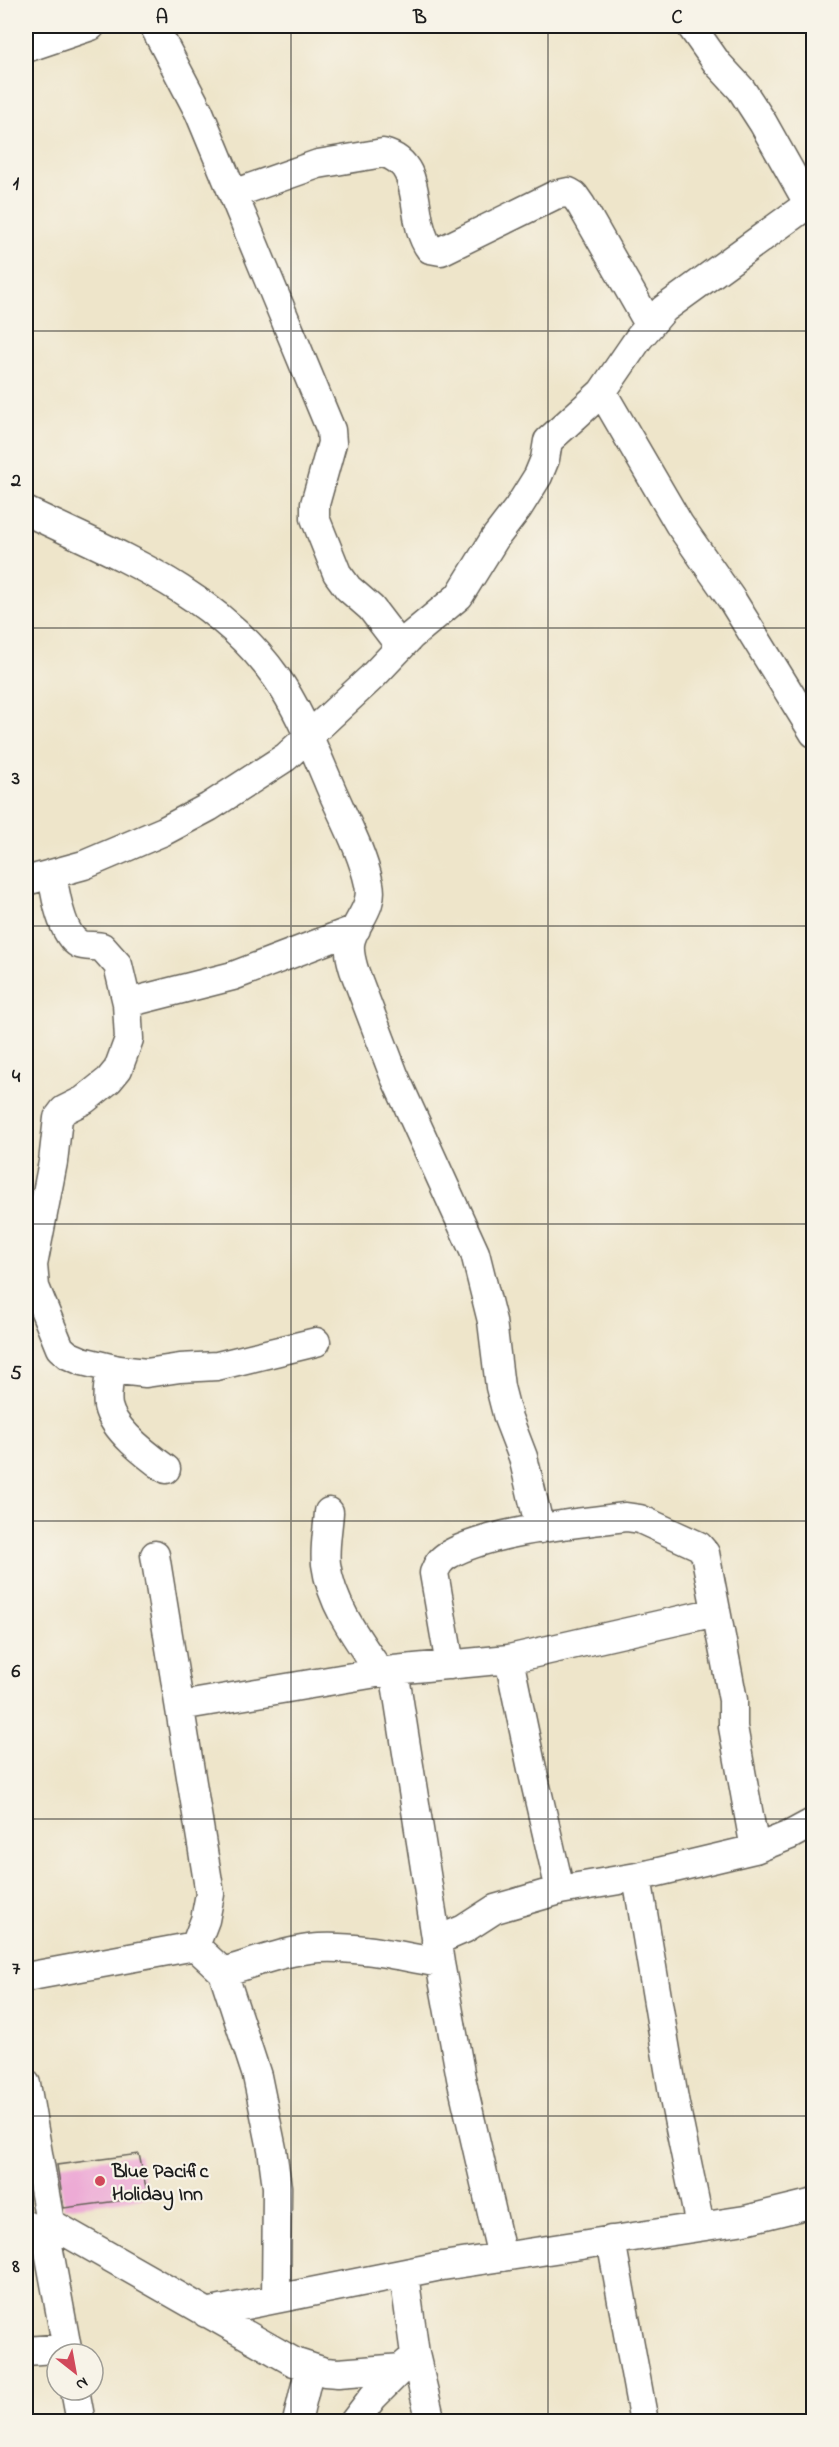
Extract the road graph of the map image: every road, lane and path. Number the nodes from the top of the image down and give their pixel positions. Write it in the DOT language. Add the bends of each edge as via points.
graph roads {
  1 [pos="91,26"];
  2 [pos="154,26"];
  3 [pos="691,26"];
  4 [pos="26,48"];
  5 [pos="233,194"];
  6 [pos="811,201"];
  7 [pos="649,324"];
  8 [pos="602,392"];
  9 [pos="26,511"];
  10 [pos="400,646"];
  11 [pos="813,733"];
  12 [pos="309,735"];
  13 [pos="34,873"];
  14 [pos="356,929"];
  15 [pos="127,1003"];
  16 [pos="316,1342"];
  17 [pos="111,1368"];
  18 [pos="166,1469"];
  19 [pos="329,1512"];
  20 [pos="540,1529"];
  21 [pos="155,1555"];
  22 [pos="716,1612"];
  23 [pos="509,1659"];
  24 [pos="450,1665"];
  25 [pos="387,1671"];
  26 [pos="180,1706"];
  27 [pos="813,1822"];
  28 [pos="755,1849"];
  29 [pos="637,1877"];
  30 [pos="560,1890"];
  31 [pos="195,1946"];
  32 [pos="437,1952"];
  33 [pos="224,1972"];
  34 [pos="26,1977"];
  35 [pos="26,2084"];
  36 [pos="813,2203"];
  37 [pos="700,2226"];
  38 [pos="41,2229"];
  39 [pos="611,2240"];
  40 [pos="502,2257"];
  41 [pos="404,2274"];
  42 [pos="276,2298"];
  43 [pos="206,2313"];
  44 [pos="66,2342"];
  45 [pos="26,2351"];
  46 [pos="45,2351"];
  47 [pos="408,2361"];
  48 [pos="310,2367"];
  49 [pos="77,2402"];
  50 [pos="81,2421"];
  51 [pos="297,2421"];
  52 [pos="354,2421"];
  53 [pos="431,2421"];
  54 [pos="644,2421"];
  1 -- 4 [label="street"];
  2 -- 5 [label="street" via="199,112"];
  3 -- 6 [label="street" via="741,89"];
  5 -- 7 [label="street" via="318,164 383,153 392,155 410,175 423,237 430,249 441,251 555,195 569,192 581,205"];
  5 -- 10 [label="street" via="331,430 332,443 315,504 315,518 337,573"];
  6 -- 7 [label="street"];
  7 -- 8 [label="street"];
  8 -- 10 [label="street" via="548,441 538,476 464,590"];
  8 -- 11 [label="street" via="680,524 732,600"];
  9 -- 12 [label="street" via="167,580 213,612 277,678"];
  10 -- 12 [label="street"];
  12 -- 13 [label="street" via="273,767 209,807 138,844 84,865"];
  12 -- 14 [label="street" via="362,859 369,886 370,900"];
  13 -- 15 [label="street" via="79,944 102,946 118,965"];
  14 -- 15 [label="street" via="233,976"];
  14 -- 20 [label="street" via="350,940 354,970 394,1075 475,1254 492,1322 500,1387 523,1457"];
  15 -- 17 [label="street" via="129,1039 118,1069 102,1086 58,1118 33,1265 35,1287 60,1348 68,1355"];
  16 -- 17 [label="street" via="217,1366 146,1373"];
  17 -- 18 [label="street" via="110,1412 136,1447"];
  19 -- 25 [label="street" via="326,1563 331,1587 348,1623"];
  20 -- 22 [label="street" via="626,1517 689,1541 705,1553"];
  20 -- 24 [label="street" via="458,1550 438,1563 434,1573"];
  21 -- 26 [label="street"];
  22 -- 23 [label="street"];
  22 -- 28 [label="street"];
  23 -- 24 [label="street"];
  23 -- 30 [label="street"];
  24 -- 25 [label="street"];
  25 -- 26 [label="street"];
  25 -- 32 [label="street"];
  26 -- 31 [label="street" via="210,1894"];
  27 -- 28 [label="street"];
  28 -- 29 [label="street"];
  29 -- 30 [label="street"];
  29 -- 37 [label="street" via="674,2099"];
  30 -- 32 [label="street" via="495,1909"];
  31 -- 33 [label="street"];
  31 -- 34 [label="street"];
  32 -- 33 [label="street" via="390,1954 318,1948"];
  32 -- 40 [label="street"];
  33 -- 42 [label="street" via="257,2076 272,2149 277,2187"];
  35 -- 38 [label="street"];
  36 -- 37 [label="street" via="745,2220"];
  37 -- 39 [label="street"];
  38 -- 43 [label="street"];
  38 -- 44 [label="street"];
  39 -- 40 [label="street"];
  39 -- 54 [label="street"];
  40 -- 41 [label="street"];
  41 -- 42 [label="street"];
  41 -- 47 [label="street"];
  42 -- 43 [label="street"];
  43 -- 48 [label="street"];
  45 -- 46 [label="street"];
  47 -- 48 [label="street" via="338,2373"];
  47 -- 52 [label="street"];
  47 -- 53 [label="street"];
  48 -- 51 [label="street"];
  49 -- 50 [label="street"];
}
